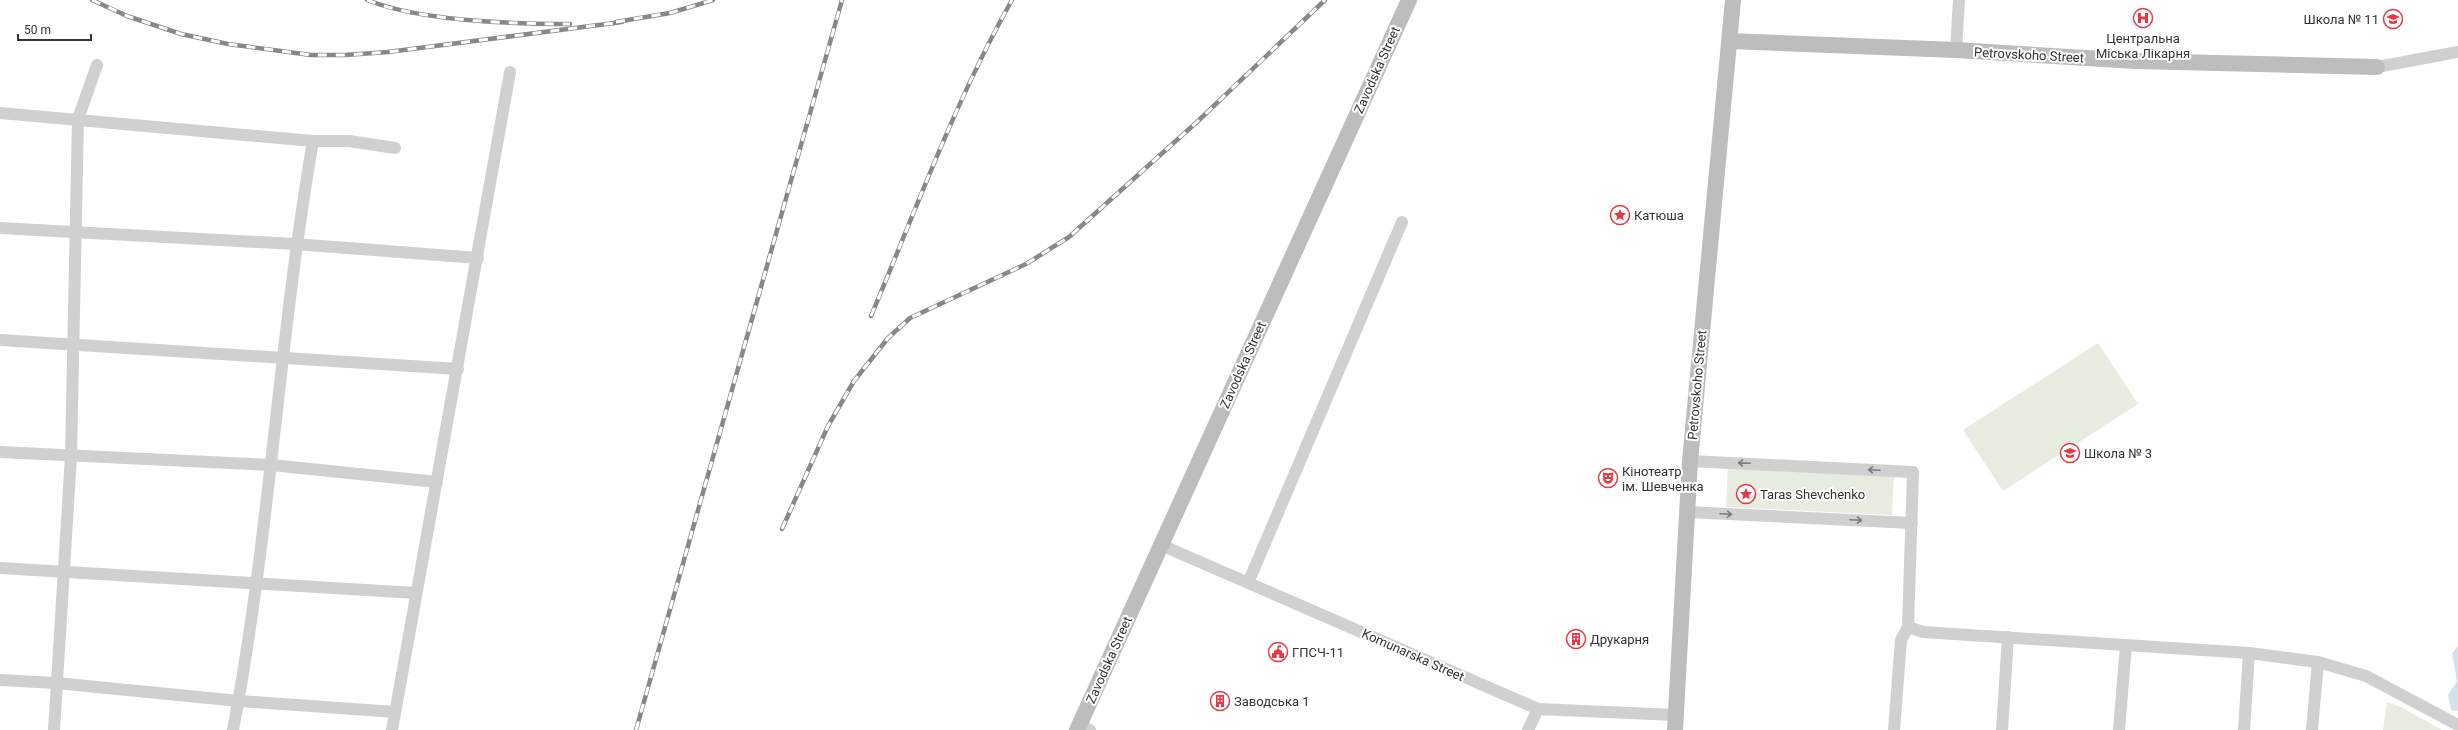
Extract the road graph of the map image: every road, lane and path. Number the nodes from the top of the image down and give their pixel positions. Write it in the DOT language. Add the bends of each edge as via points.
graph roads {
  1 [pos="1409,0"];
  2 [pos="1733,0"];
  3 [pos="1959,0"];
  4 [pos="1730,41"];
  5 [pos="1956,50"];
  6 [pos="2458,52"];
  7 [pos="97,65"];
  8 [pos="2377,67"];
  9 [pos="510,72"];
  10 [pos="0,113"];
  11 [pos="78,119"];
  12 [pos="313,141"];
  13 [pos="395,148"];
  14 [pos="1402,222"];
  15 [pos="0,228"];
  16 [pos="76,232"];
  17 [pos="295,244"];
  18 [pos="478,258"];
  19 [pos="0,340"];
  20 [pos="73,343"];
  21 [pos="283,358"];
  22 [pos="458,369"];
  23 [pos="0,452"];
  24 [pos="70,456"];
  25 [pos="1690,461"];
  26 [pos="271,465"];
  27 [pos="438,482"];
  28 [pos="1687,512"];
  29 [pos="1912,523"];
  30 [pos="1161,545"];
  31 [pos="0,568"];
  32 [pos="63,572"];
  33 [pos="255,583"];
  34 [pos="1248,583"];
  35 [pos="416,593"];
  36 [pos="1908,627"];
  37 [pos="2008,637"];
  38 [pos="2126,645"];
  39 [pos="2249,653"];
  40 [pos="2318,662"];
  41 [pos="0,680"];
  42 [pos="56,683"];
  43 [pos="239,702"];
  44 [pos="1538,709"];
  45 [pos="395,712"];
  46 [pos="1676,723"];
  47 [pos="2458,725"];
  48 [pos="1082,728"];
  49 [pos="54,730"];
  50 [pos="233,730"];
  51 [pos="392,730"];
  52 [pos="1528,730"];
  53 [pos="1894,730"];
  54 [pos="2002,730"];
  55 [pos="2118,730"];
  56 [pos="2244,730"];
  57 [pos="2312,730"];
  1 -- 30 [label="main road, Zavodska Street"];
  2 -- 4 [label="main road, Petrovskoho Street"];
  3 -- 5 [label="street"];
  4 -- 5 [label="main road, Petrovskoho Street"];
  4 -- 25 [label="main road, Petrovskoho Street"];
  5 -- 8 [label="main road, Petrovskoho Street" via="2136,61"];
  6 -- 8 [label="street"];
  7 -- 11 [label="street"];
  9 -- 18 [label="street"];
  10 -- 11 [label="street"];
  11 -- 12 [label="street"];
  11 -- 16 [label="street"];
  12 -- 13 [label="street" via="349,141"];
  12 -- 17 [label="street"];
  14 -- 34 [label="street"];
  15 -- 16 [label="street"];
  16 -- 17 [label="street"];
  16 -- 20 [label="street"];
  17 -- 18 [label="street"];
  17 -- 21 [label="street"];
  18 -- 22 [label="street"];
  19 -- 20 [label="street"];
  20 -- 21 [label="street"];
  20 -- 24 [label="street"];
  21 -- 22 [label="street"];
  21 -- 26 [label="street"];
  22 -- 27 [label="street"];
  23 -- 24 [label="street"];
  24 -- 26 [label="street"];
  24 -- 32 [label="street"];
  25 -- 28 [label="main road, Petrovskoho Street"];
  29 -- 25 [label="street, one-way" via="1913,472"];
  26 -- 27 [label="street"];
  26 -- 33 [label="street"];
  27 -- 35 [label="street"];
  28 -- 29 [label="street, one-way"];
  28 -- 46 [label="main road, Petrovskoho Street"];
  29 -- 36 [label="street"];
  30 -- 34 [label="street, Komunarska Street"];
  30 -- 48 [label="main road, Zavodska Street"];
  31 -- 32 [label="street"];
  32 -- 33 [label="street"];
  32 -- 42 [label="street"];
  33 -- 35 [label="street"];
  33 -- 43 [label="street"];
  34 -- 44 [label="street, Komunarska Street"];
  35 -- 45 [label="street"];
  36 -- 37 [label="street" via="1923,632"];
  36 -- 53 [label="street" via="1901,640"];
  37 -- 38 [label="street"];
  37 -- 54 [label="street"];
  38 -- 39 [label="street"];
  38 -- 55 [label="street"];
  39 -- 40 [label="street"];
  39 -- 56 [label="street"];
  40 -- 47 [label="street" via="2366,676"];
  40 -- 57 [label="street"];
  41 -- 42 [label="street"];
  42 -- 43 [label="street"];
  42 -- 49 [label="street"];
  43 -- 45 [label="street"];
  43 -- 50 [label="street"];
  44 -- 46 [label="street, Komunarska Street"];
  44 -- 52 [label="street"];
  45 -- 51 [label="street"];
}
